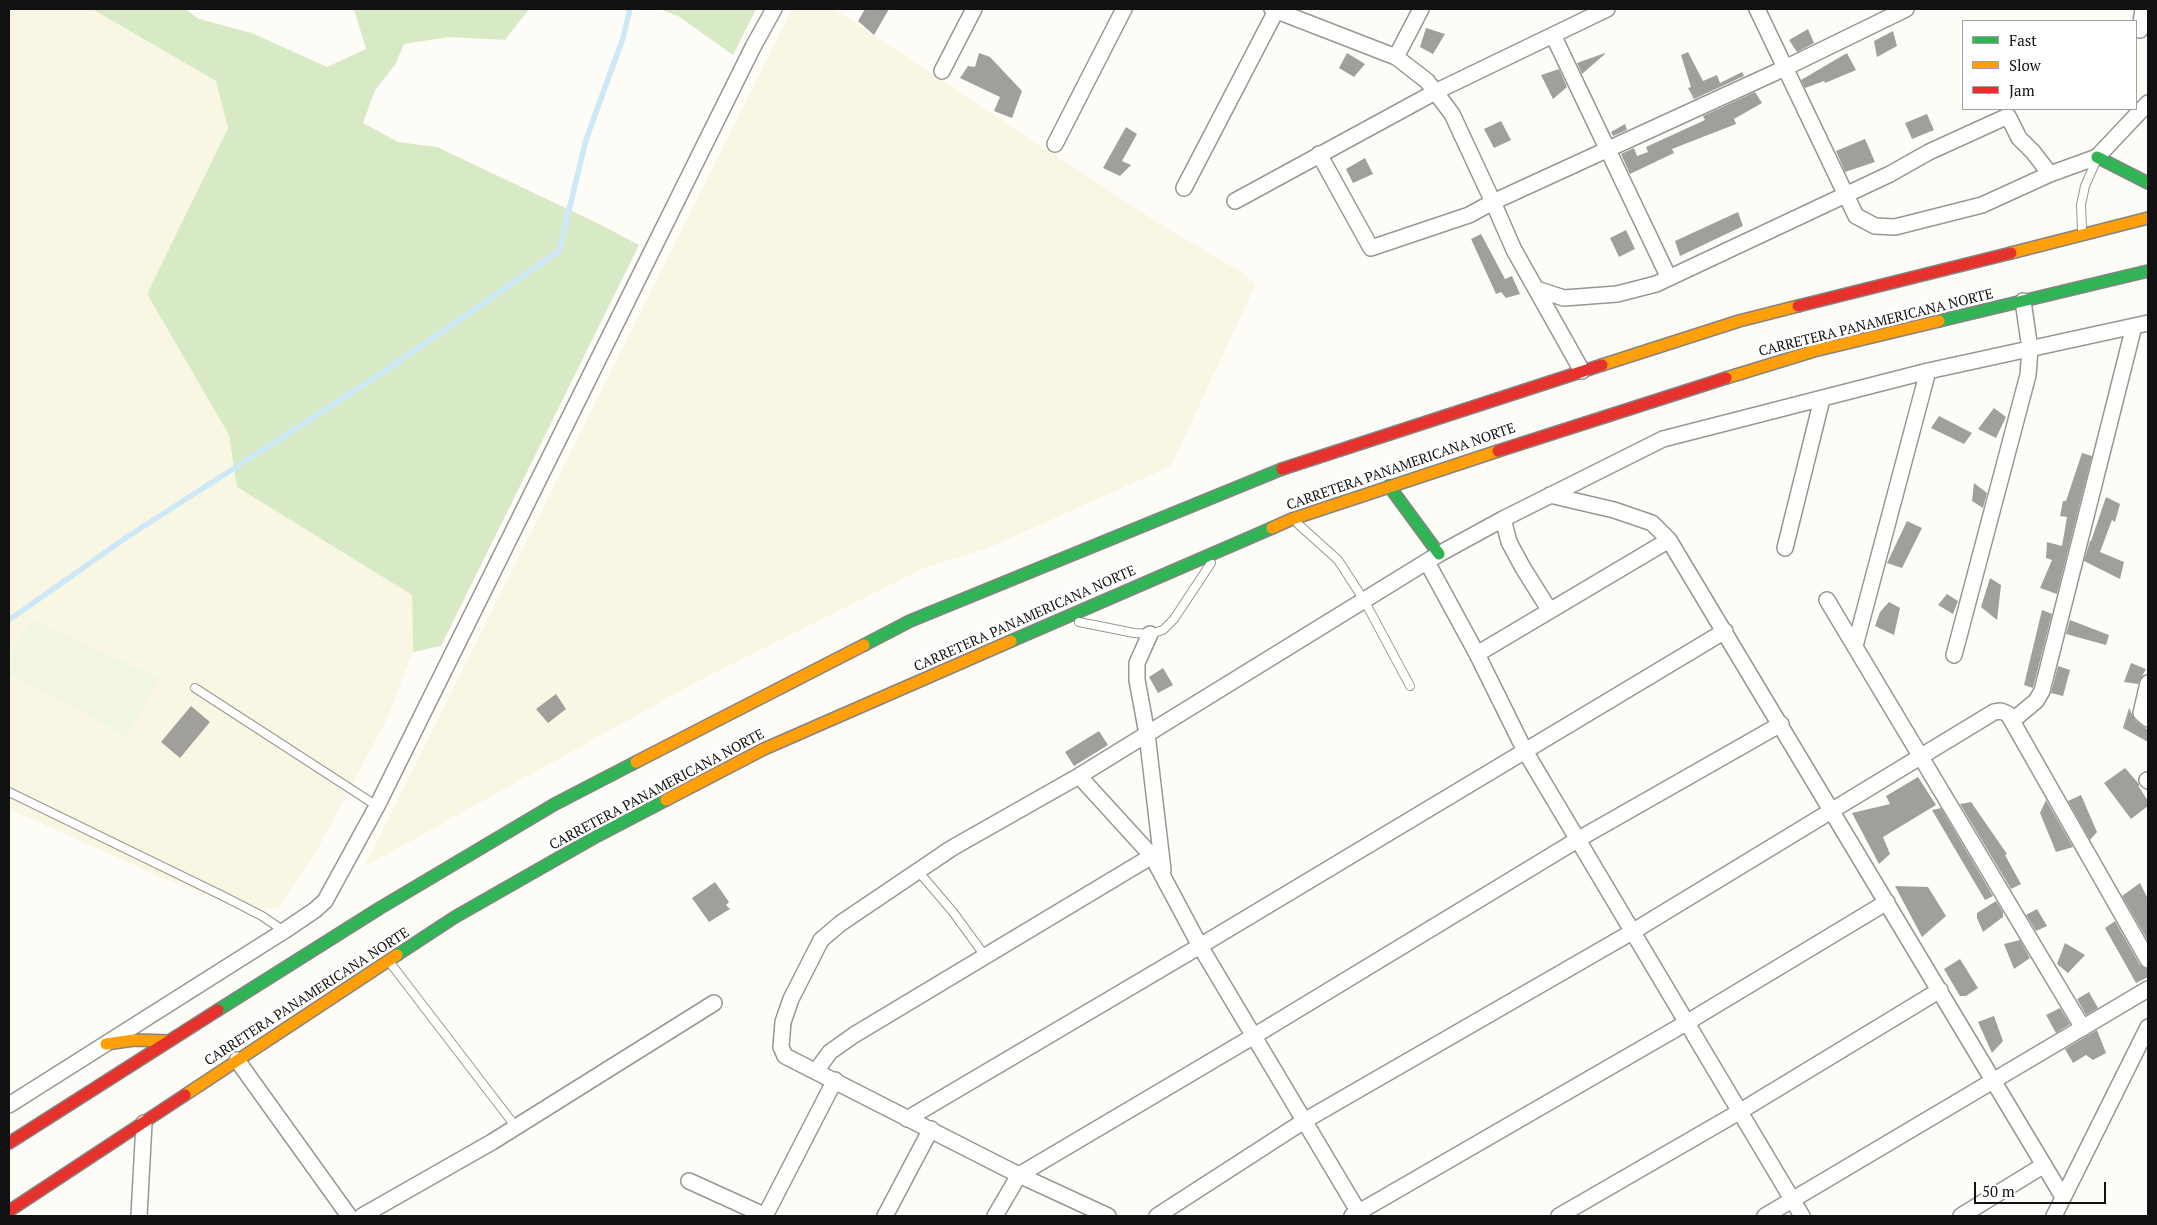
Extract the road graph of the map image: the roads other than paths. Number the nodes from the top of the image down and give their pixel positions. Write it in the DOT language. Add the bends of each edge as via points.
graph roads {
  1 [pos="774,9"];
  2 [pos="974,9"];
  3 [pos="1124,9"];
  4 [pos="1275,9"];
  5 [pos="1421,9"];
  6 [pos="1607,9"];
  7 [pos="1757,9"];
  8 [pos="1906,9"];
  9 [pos="2143,9"];
  10 [pos="2140,30"];
  11 [pos="1553,35"];
  12 [pos="1396,57"];
  13 [pos="1785,68"];
  14 [pos="942,71"];
  15 [pos="1436,91"];
  16 [pos="2148,103"];
  17 [pos="1055,144"];
  18 [pos="1607,150"];
  19 [pos="1319,154"];
  20 [pos="2098,157"];
  21 [pos="2050,174"];
  22 [pos="2148,183"];
  23 [pos="1184,188"];
  24 [pos="1844,194"];
  25 [pos="1235,201"];
  26 [pos="1493,202"];
  27 [pos="2148,218"];
  28 [pos="2083,235"];
  29 [pos="2148,271"];
  30 [pos="1669,278"];
  31 [pos="1536,289"];
  32 [pos="2023,301"];
  33 [pos="2141,325"];
  34 [pos="2030,349"];
  35 [pos="1582,371"];
  36 [pos="1928,371"];
  37 [pos="1822,399"];
  38 [pos="1389,486"];
  39 [pos="1550,495"];
  40 [pos="1292,519"];
  41 [pos="1503,519"];
  42 [pos="1670,540"];
  43 [pos="1785,548"];
  44 [pos="1216,552"];
  45 [pos="1433,558"];
  46 [pos="1364,600"];
  47 [pos="1827,600"];
  48 [pos="1550,611"];
  49 [pos="1064,619"];
  50 [pos="1725,631"];
  51 [pos="1150,634"];
  52 [pos="1855,646"];
  53 [pos="1476,654"];
  54 [pos="1954,655"];
  55 [pos="2148,683"];
  56 [pos="1410,686"];
  57 [pos="195,688"];
  58 [pos="2148,719"];
  59 [pos="2012,721"];
  60 [pos="1781,724"];
  61 [pos="1147,734"];
  62 [pos="1525,751"];
  63 [pos="1922,757"];
  64 [pos="1079,776"];
  65 [pos="9,792"];
  66 [pos="377,806"];
  67 [pos="1832,810"];
  68 [pos="1577,840"];
  69 [pos="1152,856"];
  70 [pos="918,871"];
  71 [pos="1164,879"];
  72 [pos="1888,902"];
  73 [pos="284,931"];
  74 [pos="1632,932"];
  75 [pos="1200,946"];
  76 [pos="985,956"];
  77 [pos="2148,960"];
  78 [pos="389,961"];
  79 [pos="2148,989"];
  80 [pos="1940,990"];
  81 [pos="714,1003"];
  82 [pos="1686,1023"];
  83 [pos="2148,1027"];
  84 [pos="2082,1028"];
  85 [pos="1254,1036"];
  86 [pos="169,1041"];
  87 [pos="106,1044"];
  88 [pos="237,1060"];
  89 [pos="816,1071"];
  90 [pos="835,1080"];
  91 [pos="1994,1080"];
  92 [pos="9,1105"];
  93 [pos="1740,1112"];
  94 [pos="907,1119"];
  95 [pos="1304,1121"];
  96 [pos="144,1123"];
  97 [pos="516,1127"];
  98 [pos="931,1129"];
  99 [pos="9,1143"];
  100 [pos="2044,1165"];
  101 [pos="1019,1175"];
  102 [pos="689,1181"];
  103 [pos="2063,1197"];
  104 [pos="1792,1201"];
  105 [pos="9,1211"];
  106 [pos="1357,1215"];
  107 [pos="139,1216"];
  108 [pos="350,1216"];
  109 [pos="362,1216"];
  110 [pos="765,1216"];
  111 [pos="885,1216"];
  112 [pos="995,1216"];
  113 [pos="1106,1216"];
  114 [pos="1156,1216"];
  115 [pos="1559,1216"];
  116 [pos="1765,1216"];
  117 [pos="1802,1216"];
  118 [pos="1961,1216"];
  119 [pos="2054,1216"];
  1 -- 66 [label="street"];
  2 -- 14 [label="street"];
  3 -- 17 [label="street"];
  4 -- 12 [label="street"];
  4 -- 23 [label="street"];
  5 -- 12 [label="street"];
  6 -- 11 [label="street"];
  7 -- 13 [label="street"];
  8 -- 13 [label="street"];
  9 -- 10 [label="street"];
  11 -- 15 [label="street"];
  11 -- 18 [label="street"];
  12 -- 15 [label="street"];
  13 -- 18 [label="street"];
  13 -- 24 [label="street"];
  15 -- 19 [label="street"];
  15 -- 26 [label="street" via="1452,114"];
  16 -- 20 [label="street"];
  18 -- 26 [label="street"];
  18 -- 30 [label="street"];
  19 -- 25 [label="street"];
  19 -- 26 [label="street" via="1371,248 1469,214"];
  20 -- 21 [label="street"];
  20 -- 22 [label="highway"];
  20 -- 28 [label="lane" via="2085,186 2081,205"];
  21 -- 24 [label="street" via="1982,205 1895,227 1875,226 1856,216"];
  21 -- 24 [label="street" via="2019,138 2008,116"];
  24 -- 30 [label="street"];
  26 -- 31 [label="street"];
  27 -- 28 [label="highway"];
  28 -- 35 [label="highway" via="1739,320"];
  29 -- 32 [label="highway, CARRETERA PANAMERICANA NORTE"];
  30 -- 31 [label="street" via="1636,290 1596,297 1564,298"];
  31 -- 35 [label="street"];
  32 -- 34 [label="street"];
  32 -- 38 [label="highway, CARRETERA PANAMERICANA NORTE" via="1814,351"];
  33 -- 34 [label="street"];
  33 -- 59 [label="street" via="2042,691 2036,701"];
  34 -- 36 [label="street"];
  34 -- 54 [label="street" via="2023,396"];
  35 -- 86 [label="highway" via="1294,464 910,621 555,804 380,908"];
  36 -- 37 [label="street"];
  36 -- 52 [label="street"];
  37 -- 39 [label="street" via="1663,439"];
  37 -- 43 [label="street"];
  38 -- 40 [label="highway, CARRETERA PANAMERICANA NORTE"];
  38 -- 45 [label="highway"];
  39 -- 41 [label="street"];
  39 -- 42 [label="street" via="1652,523"];
  40 -- 44 [label="highway, CARRETERA PANAMERICANA NORTE"];
  40 -- 46 [label="lane" via="1338,560"];
  41 -- 45 [label="street"];
  41 -- 48 [label="street" via="1509,542"];
  42 -- 48 [label="street"];
  42 -- 50 [label="street"];
  44 -- 49 [label="highway, CARRETERA PANAMERICANA NORTE"];
  44 -- 51 [label="lane" via="1203,578 1174,619 1163,630"];
  45 -- 46 [label="street"];
  45 -- 53 [label="street"];
  46 -- 56 [label="lane"];
  46 -- 61 [label="street"];
  47 -- 52 [label="street"];
  48 -- 53 [label="street"];
  49 -- 51 [label="lane"];
  49 -- 78 [label="highway, CARRETERA PANAMERICANA NORTE" via="764,749 597,836 455,917"];
  50 -- 60 [label="street"];
  50 -- 62 [label="street"];
  51 -- 61 [label="street" via="1138,662 1137,680"];
  52 -- 63 [label="street"];
  53 -- 62 [label="street"];
  55 -- 58 [label="street" via="2141,713"];
  57 -- 66 [label="lane"];
  59 -- 63 [label="street" via="2001,710 1994,712"];
  59 -- 77 [label="street"];
  60 -- 67 [label="street"];
  60 -- 68 [label="street"];
  61 -- 64 [label="street"];
  61 -- 71 [label="street"];
  62 -- 68 [label="street"];
  62 -- 75 [label="street"];
  63 -- 67 [label="street"];
  63 -- 84 [label="street"];
  64 -- 69 [label="street"];
  64 -- 70 [label="street" via="952,848"];
  65 -- 73 [label="lane" via="223,896"];
  66 -- 73 [label="street" via="325,901"];
  67 -- 72 [label="street"];
  67 -- 74 [label="street"];
  68 -- 74 [label="street"];
  68 -- 85 [label="street"];
  69 -- 71 [label="street"];
  69 -- 76 [label="street"];
  70 -- 76 [label="lane"];
  70 -- 89 [label="street" via="842,923 821,940 813,954 791,998 783,1022 781,1047 785,1056"];
  71 -- 75 [label="street"];
  72 -- 80 [label="street"];
  72 -- 82 [label="street"];
  73 -- 87 [label="street"];
  74 -- 82 [label="street"];
  74 -- 95 [label="street"];
  75 -- 85 [label="street"];
  75 -- 94 [label="street"];
  76 -- 89 [label="street" via="854,1035 830,1052"];
  78 -- 88 [label="highway, CARRETERA PANAMERICANA NORTE"];
  78 -- 97 [label="lane"];
  79 -- 84 [label="street"];
  80 -- 91 [label="street"];
  80 -- 93 [label="street"];
  81 -- 97 [label="street"];
  82 -- 93 [label="street"];
  82 -- 106 [label="street"];
  83 -- 103 [label="street"];
  84 -- 91 [label="street"];
  85 -- 95 [label="street"];
  85 -- 101 [label="street"];
  86 -- 87 [label="highway" via="134,1040"];
  86 -- 99 [label="highway"];
  87 -- 92 [label="street"];
  88 -- 96 [label="highway, CARRETERA PANAMERICANA NORTE"];
  88 -- 108 [label="street"];
  89 -- 90 [label="street"];
  90 -- 94 [label="street"];
  90 -- 110 [label="street"];
  91 -- 100 [label="street"];
  91 -- 104 [label="street"];
  93 -- 104 [label="street"];
  93 -- 115 [label="street"];
  94 -- 98 [label="street"];
  95 -- 106 [label="street"];
  95 -- 114 [label="street"];
  96 -- 105 [label="highway, CARRETERA PANAMERICANA NORTE"];
  96 -- 107 [label="street"];
  97 -- 109 [label="street"];
  98 -- 101 [label="street"];
  98 -- 111 [label="street"];
  100 -- 103 [label="street"];
  100 -- 118 [label="street"];
  101 -- 112 [label="street"];
  101 -- 113 [label="street"];
  102 -- 110 [label="street"];
  103 -- 119 [label="street"];
  104 -- 116 [label="street"];
  104 -- 117 [label="street"];
}
